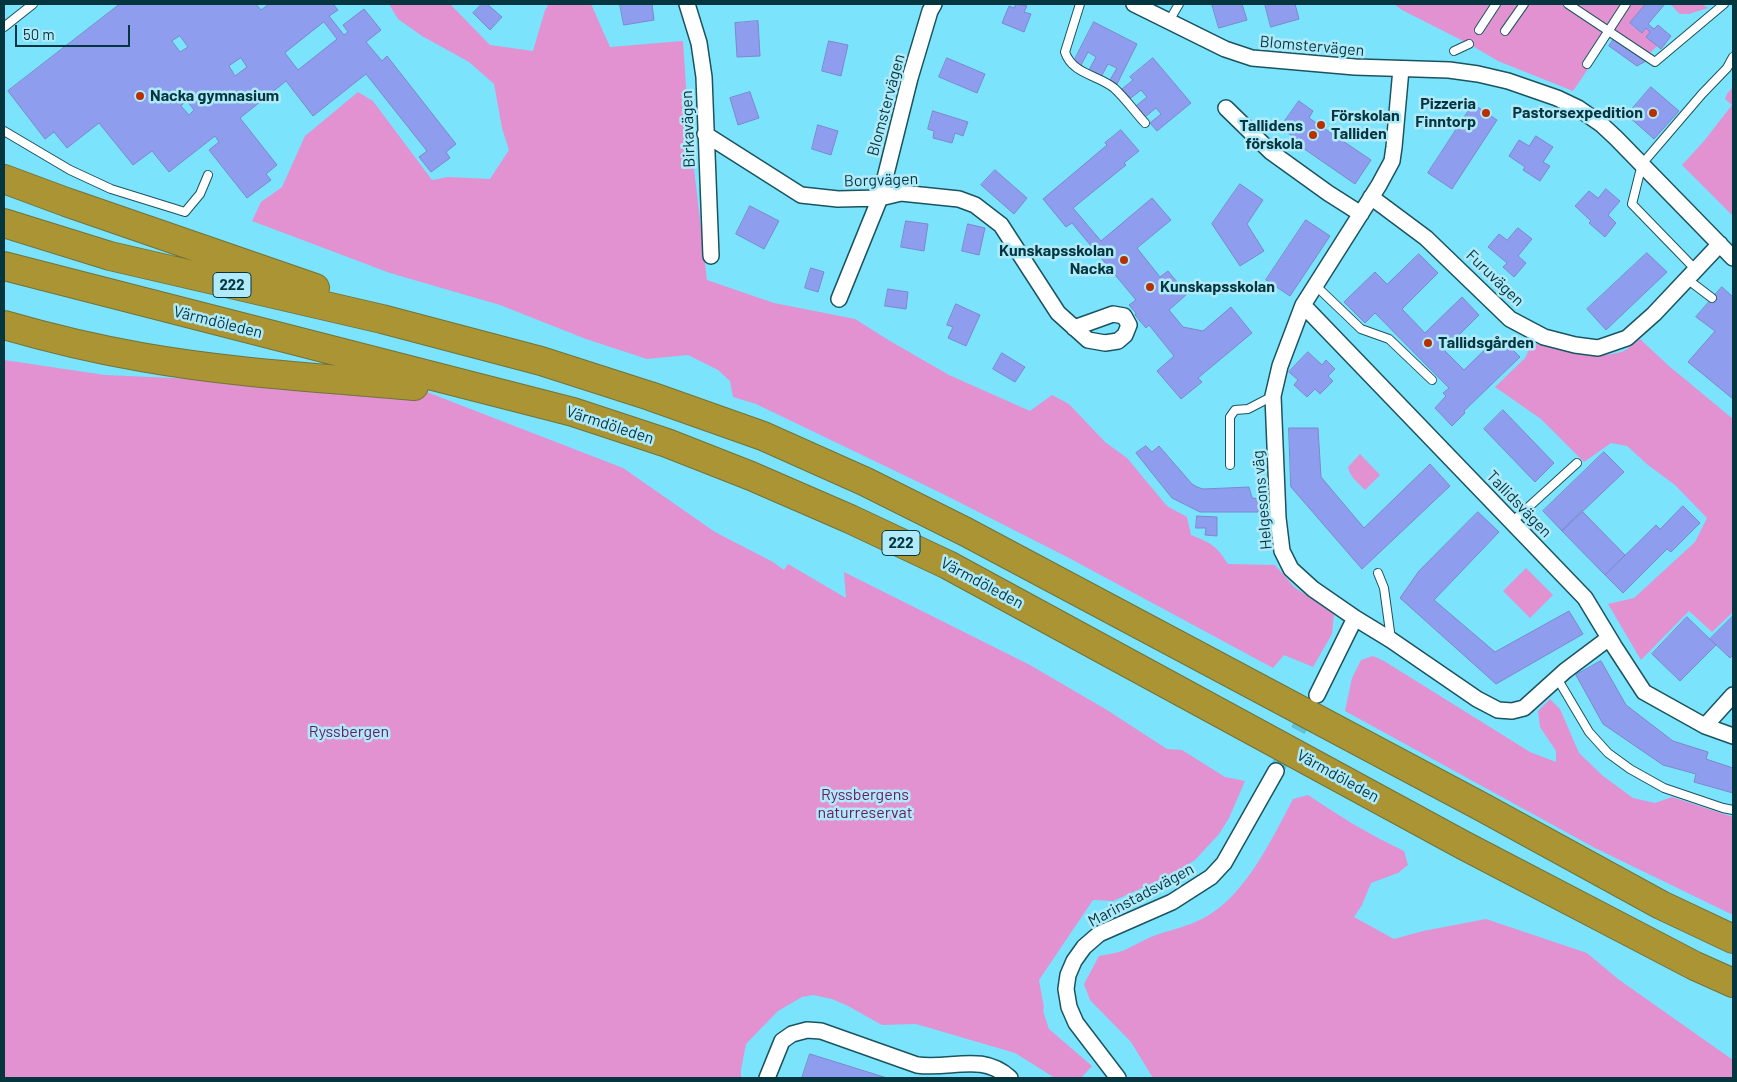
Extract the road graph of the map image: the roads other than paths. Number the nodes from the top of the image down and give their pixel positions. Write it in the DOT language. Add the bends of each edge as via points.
graph roads {
  1 [pos="33,4"];
  2 [pos="687,4"];
  3 [pos="934,4"];
  4 [pos="1080,4"];
  5 [pos="1134,4"];
  6 [pos="1179,4"];
  7 [pos="1496,4"];
  8 [pos="1524,4"];
  9 [pos="1568,4"];
  10 [pos="1626,4"];
  11 [pos="1724,4"];
  12 [pos="1168,21"];
  13 [pos="4,27"];
  14 [pos="1479,30"];
  15 [pos="1505,31"];
  16 [pos="1609,31"];
  17 [pos="1469,44"];
  18 [pos="1454,51"];
  19 [pos="1733,57"];
  20 [pos="1587,64"];
  21 [pos="1730,68"];
  22 [pos="1400,69"];
  23 [pos="1226,108"];
  24 [pos="1145,123"];
  25 [pos="4,131"];
  26 [pos="705,134"];
  27 [pos="1642,164"];
  28 [pos="208,175"];
  29 [pos="4,178"];
  30 [pos="1371,197"];
  31 [pos="880,198"];
  32 [pos="1361,214"];
  33 [pos="4,224"];
  34 [pos="1720,244"];
  35 [pos="711,256"];
  36 [pos="1733,258"];
  37 [pos="4,266"];
  38 [pos="1691,274"];
  39 [pos="1315,285"];
  40 [pos="1712,298"];
  41 [pos="839,300"];
  42 [pos="1303,305"];
  43 [pos="4,325"];
  44 [pos="1074,328"];
  45 [pos="462,340"];
  46 [pos="1432,380"];
  47 [pos="500,394"];
  48 [pos="1273,396"];
  49 [pos="1577,463"];
  50 [pos="1230,465"];
  51 [pos="1512,522"];
  52 [pos="1378,573"];
  53 [pos="1355,618"];
  54 [pos="1609,638"];
  55 [pos="1391,640"];
  56 [pos="1557,678"];
  57 [pos="1317,695"];
  58 [pos="1733,695"];
  59 [pos="1705,726"];
  60 [pos="1733,736"];
  61 [pos="1276,771"];
  62 [pos="1733,810"];
  63 [pos="1733,939"];
  64 [pos="1733,983"];
  65 [pos="766,1078"];
  66 [pos="1010,1078"];
  67 [pos="1118,1078"];
  1 -- 13 [label="lane"];
  2 -- 26 [label="street, Birkavägen" via="699,43 704,77"];
  3 -- 31 [label="street, Blomstervägen" via="910,78"];
  4 -- 24 [label="lane" via="1065,52 1067,59 1074,67 1113,88"];
  5 -- 12 [label="street, Blomstervägen"];
  6 -- 12 [label="lane"];
  7 -- 14 [label="lane"];
  8 -- 15 [label="lane"];
  9 -- 16 [label="lane"];
  10 -- 16 [label="lane"];
  11 -- 16 [label="lane" via="1655,62"];
  12 -- 22 [label="street, Blomstervägen" via="1225,49 1256,60"];
  16 -- 20 [label="lane"];
  17 -- 18 [label="lane"];
  19 -- 21 [label="lane"];
  21 -- 27 [label="lane" via="1702,94"];
  22 -- 27 [label="street, Blomstervägen" via="1478,74 1550,95 1578,108 1601,124"];
  22 -- 30 [label="street, Helgesons väg" via="1392,161"];
  23 -- 32 [label="street" via="1271,152"];
  25 -- 28 [label="lane" via="111,190 185,212 200,194"];
  26 -- 31 [label="street, Borgvägen" via="801,195 838,199"];
  26 -- 35 [label="street, Birkavägen"];
  27 -- 34 [label="street, Blomstervägen"];
  27 -- 38 [label="lane" via="1632,204"];
  29 -- 45 [label="highway"];
  30 -- 32 [label="street, Helgesons väg"];
  30 -- 38 [label="street, Furuvägen" via="1431,242 1510,319 1544,337 1575,345 1598,348 1626,338 1654,314"];
  31 -- 41 [label="street, Blomstervägen"];
  31 -- 44 [label="street, Borgvägen" via="901,193 959,198 975,205 1001,225 1058,313"];
  32 -- 39 [label="street, Helgesons väg"];
  33 -- 45 [label="highway, 222" via="110,256"];
  34 -- 36 [label="street, Blomstervägen"];
  34 -- 38 [label="street, Furuvägen"];
  37 -- 47 [label="highway, Värmdöleden / 222"];
  38 -- 40 [label="lane"];
  39 -- 42 [label="street, Helgesons väg"];
  39 -- 46 [label="lane" via="1362,329 1389,339"];
  42 -- 48 [label="street, Helgesons väg" via="1280,366"];
  42 -- 51 [label="street, Tallidsvägen"];
  43 -- 47 [label="highway" via="97,349 187,364"];
  45 -- 63 [label="highway, 222" via="650,396 763,436 866,482 966,532 1661,905"];
  47 -- 64 [label="highway, Värmdöleden / 222" via="580,414 667,443 850,518 948,565 1463,845"];
  48 -- 50 [label="lane" via="1248,409 1235,410 1230,417"];
  48 -- 53 [label="street, Helgesons väg" via="1282,550 1291,568 1313,590"];
  49 -- 51 [label="lane"];
  51 -- 54 [label="street, Tallidsvägen" via="1585,598"];
  52 -- 55 [label="lane" via="1384,588"];
  53 -- 55 [label="street, Helgesons väg"];
  53 -- 57 [label="street"];
  54 -- 56 [label="street, Helgesons väg"];
  54 -- 59 [label="street, Tallidsvägen" via="1644,692"];
  55 -- 56 [label="street, Helgesons väg" via="1498,710 1524,708"];
  56 -- 62 [label="lane" via="1590,732 1608,753 1664,788"];
  58 -- 59 [label="street"];
  59 -- 60 [label="street, Tallidsvägen"];
  61 -- 67 [label="street, Marinstadsvägen" via="1224,863 1211,877 1172,902 1099,934 1074,961 1066,989 1069,1007 1076,1023"];
  65 -- 66 [label="street" via="782,1041 796,1033 814,1030 916,1065 984,1064"];
}
